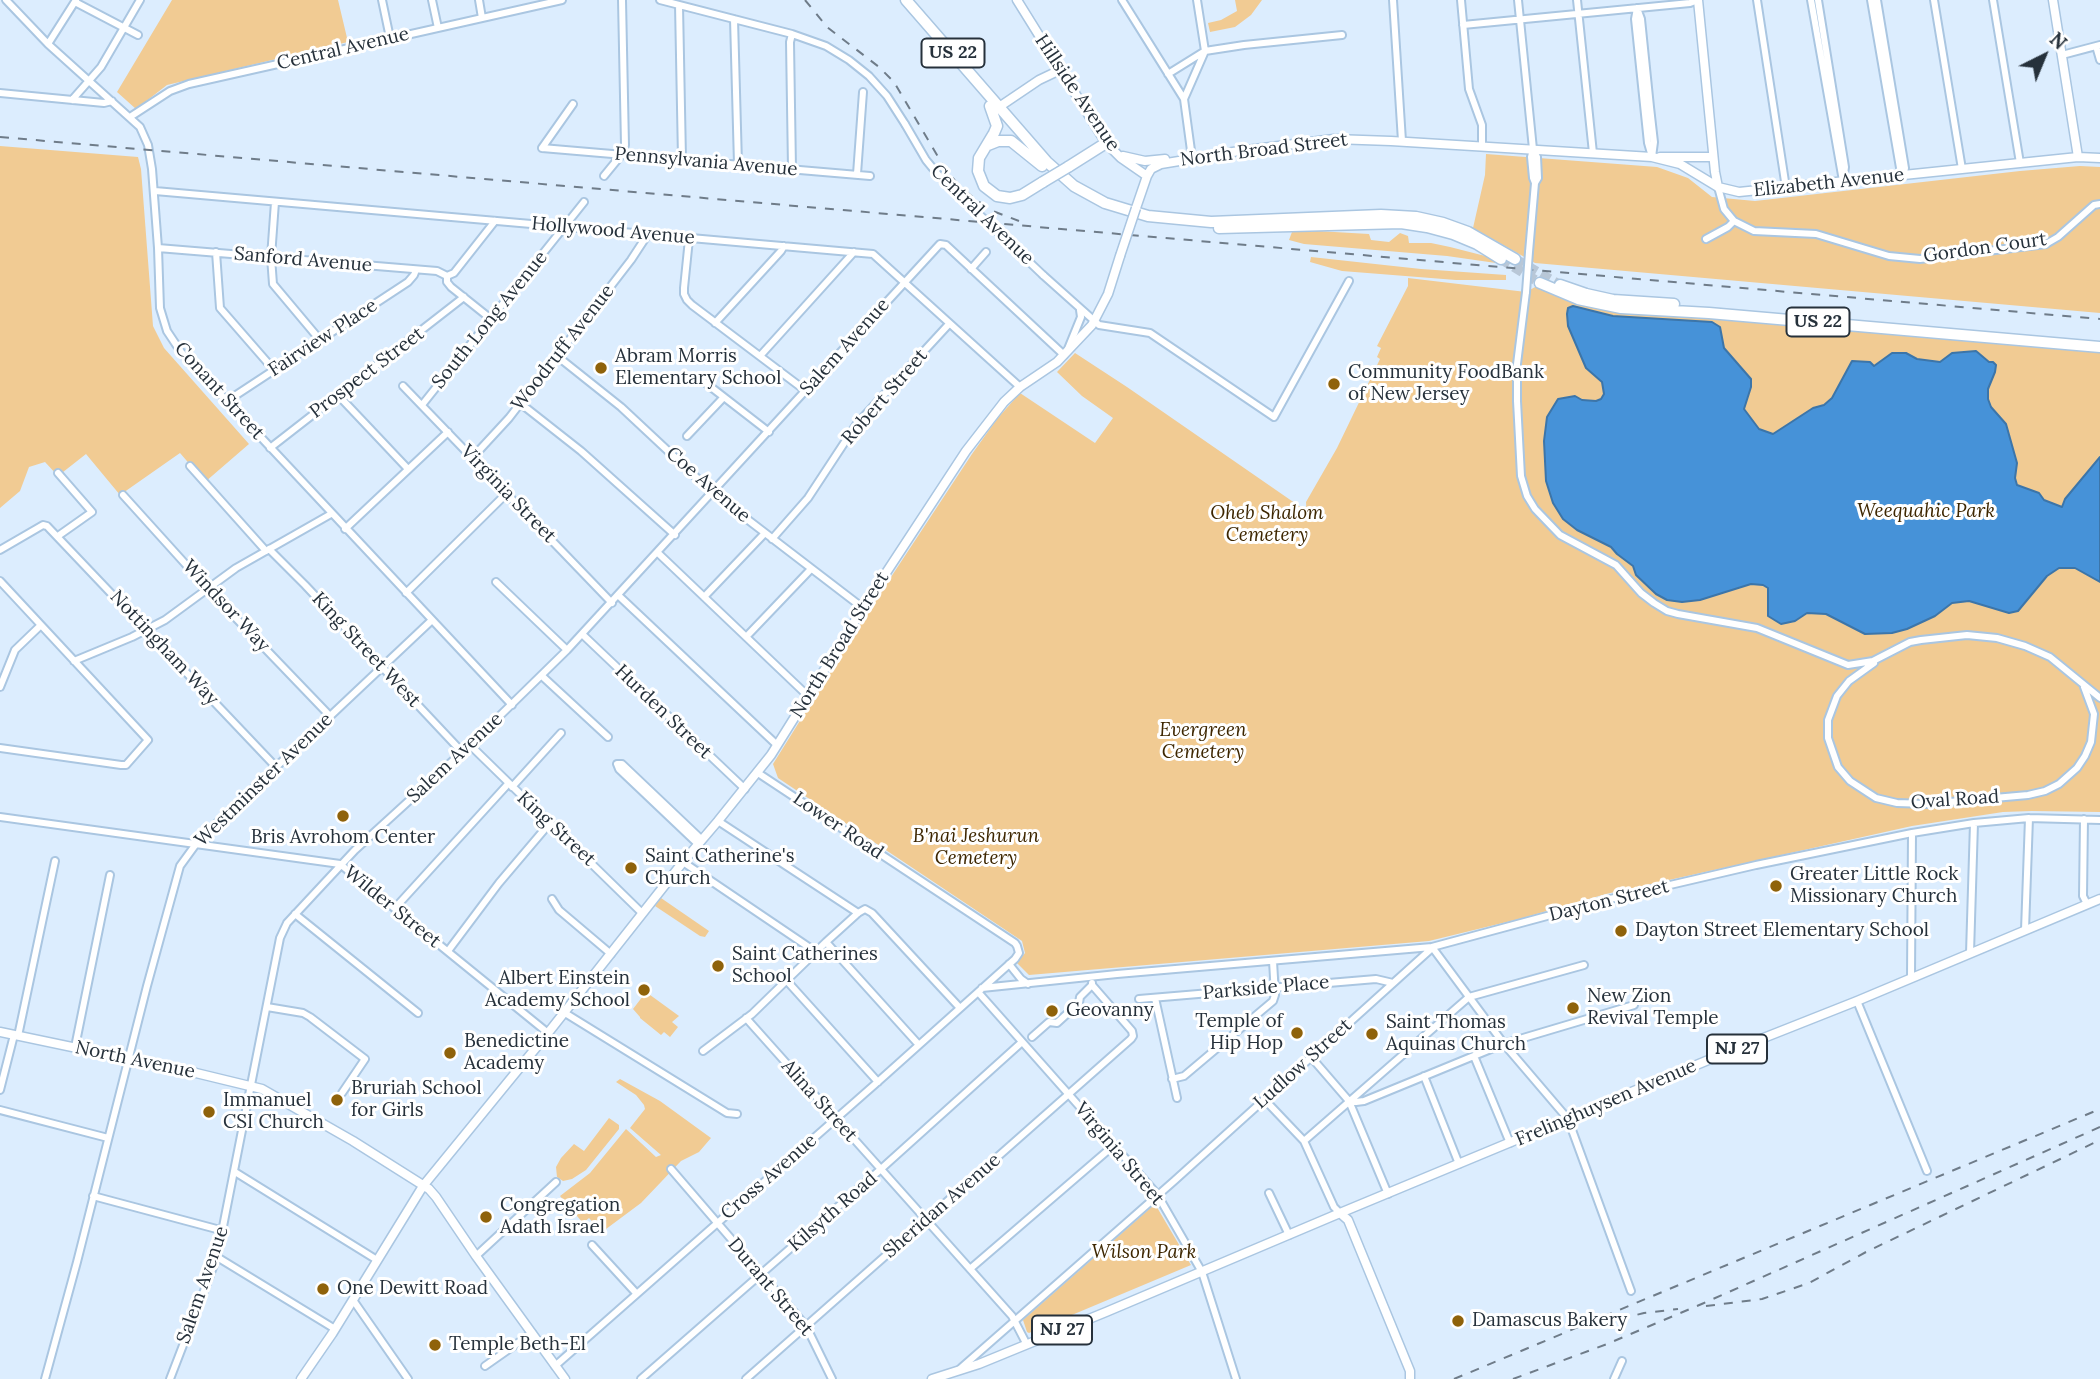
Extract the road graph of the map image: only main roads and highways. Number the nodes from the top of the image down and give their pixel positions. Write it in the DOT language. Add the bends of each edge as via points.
graph roads {
  1 [pos="898,0"];
  2 [pos="906,0"];
  3 [pos="1017,0"];
  4 [pos="1698,0"];
  5 [pos="2053,0"];
  6 [pos="1060,70"];
  7 [pos="995,106"];
  8 [pos="1106,143"];
  9 [pos="1482,146"];
  10 [pos="984,148"];
  11 [pos="1116,154"];
  12 [pos="1652,157"];
  13 [pos="1713,157"];
  14 [pos="2078,157"];
  15 [pos="2100,158"];
  16 [pos="1179,160"];
  17 [pos="1042,166"];
  18 [pos="1147,176"];
  19 [pos="1718,187"];
  20 [pos="1501,258"];
  21 [pos="1515,259"];
  22 [pos="1540,283"];
  23 [pos="1560,285"];
  24 [pos="2100,340"];
  25 [pos="2100,347"];
  26 [pos="2100,899"];
  27 [pos="0,1032"];
  28 [pos="423,1186"];
  29 [pos="1340,1213"];
  30 [pos="563,1378"];
  31 [pos="300,1379"];
  32 [pos="932,1379"];
  33 [pos="1410,1379"];
  1 -- 7 [label="highway, US 22"];
  2 -- 7 [label="highway, US 22"];
  3 -- 6 [label="main road, Hillside Avenue"];
  4 -- 13 [label="main road"];
  5 -- 14 [label="main road"];
  6 -- 7 [label="main road"];
  6 -- 8 [label="main road, Hillside Avenue"];
  7 -- 10 [label="highway" via="997,126"];
  7 -- 17 [label="highway, US 22"];
  7 -- 21 [label="highway, US 22" via="1063,177 1121,209 1157,218 1211,222 1407,216 1468,232"];
  8 -- 10 [label="highway, bridge" via="1017,197 1007,198 984,186 979,158"];
  8 -- 11 [label="main road, Hillside Avenue"];
  9 -- 12 [label="main road, Elizabeth Avenue"];
  9 -- 16 [label="main road, North Broad Street" via="1327,140"];
  10 -- 17 [label="highway" via="1011,141"];
  11 -- 16 [label="main road" via="1145,161"];
  11 -- 18 [label="main road, Hillside Avenue"];
  12 -- 13 [label="main road"];
  12 -- 19 [label="main road, Elizabeth Avenue" via="1680,164"];
  13 -- 19 [label="main road"];
  14 -- 15 [label="main road, Elizabeth Avenue"];
  14 -- 19 [label="main road, Elizabeth Avenue" via="1740,192"];
  16 -- 18 [label="main road, North Broad Street" via="1158,165"];
  17 -- 20 [label="highway, US 22" via="1089,202 1146,222 1224,228 1401,223 1436,228"];
  18 -- 28 [label="main road, North Broad Street, bridge" via="1108,294 1094,321 1066,353 1004,402 966,451 758,773"];
  22 -- 25 [label="highway, US 22" via="1578,299 1621,308"];
  23 -- 24 [label="highway, US 22" via="1622,301"];
  26 -- 29 [label="main road, Frelinghuysen Avenue / NJ 27"];
  27 -- 28 [label="main road, North Avenue" via="262,1089"];
  28 -- 30 [label="main road, North Avenue" via="436,1196"];
  28 -- 31 [label="main road, North Broad Street"];
  29 -- 32 [label="main road, Frelinghuysen Avenue / NJ 27" via="979,1364"];
  29 -- 33 [label="main road" via="1348,1220"];
}
